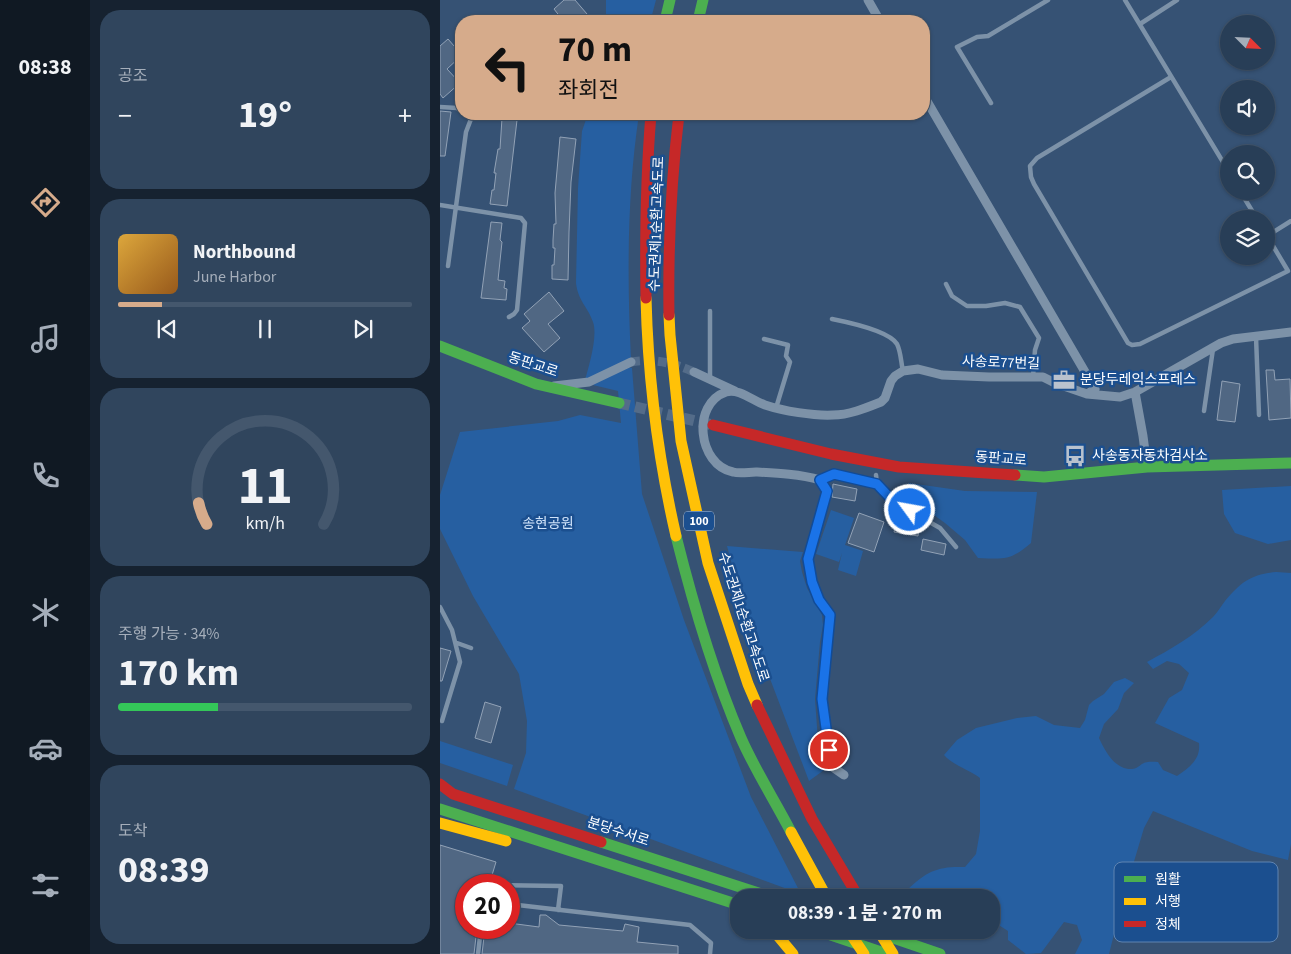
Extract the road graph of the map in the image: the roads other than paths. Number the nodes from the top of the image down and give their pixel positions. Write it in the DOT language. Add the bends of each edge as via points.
graph roads {
  1 [pos="670,0"];
  2 [pos="702,0"];
  3 [pos="868,0"];
  4 [pos="1048,0"];
  5 [pos="1125,0"];
  6 [pos="1177,0"];
  7 [pos="667,15"];
  8 [pos="699,15"];
  9 [pos="877,15"];
  10 [pos="1140,24"];
  11 [pos="1171,76"];
  12 [pos="991,103"];
  13 [pos="440,106"];
  14 [pos="930,106"];
  15 [pos="455,108"];
  16 [pos="471,120"];
  17 [pos="651,120"];
  18 [pos="678,120"];
  19 [pos="1220,157"];
  20 [pos="440,206"];
  21 [pos="456,208"];
  22 [pos="1291,221"];
  23 [pos="1275,230"];
  24 [pos="1275,249"];
  25 [pos="448,266"];
  26 [pos="946,284"];
  27 [pos="710,311"];
  28 [pos="509,317"];
  29 [pos="832,319"];
  30 [pos="1291,332"];
  31 [pos="1256,337"];
  32 [pos="764,339"];
  33 [pos="440,346"];
  34 [pos="1213,348"];
  35 [pos="632,362"];
  36 [pos="903,371"];
  37 [pos="694,372"];
  38 [pos="1033,377"];
  39 [pos="710,378"];
  40 [pos="536,384"];
  41 [pos="735,391"];
  42 [pos="1135,392"];
  43 [pos="1087,394"];
  44 [pos="619,403"];
  45 [pos="776,408"];
  46 [pos="1204,411"];
  47 [pos="1259,415"];
  48 [pos="713,425"];
  49 [pos="1291,464"];
  50 [pos="1146,467"];
  51 [pos="876,475"];
  52 [pos="820,480"];
  53 [pos="877,484"];
  54 [pos="956,547"];
  55 [pos="440,607"];
  56 [pos="456,643"];
  57 [pos="471,648"];
  58 [pos="442,721"];
  59 [pos="844,775"];
  60 [pos="440,784"];
  61 [pos="440,809"];
  62 [pos="442,825"];
  63 [pos="598,861"];
  64 [pos="520,885"];
  65 [pos="746,889"];
  66 [pos="823,889"];
  67 [pos="853,889"];
  68 [pos="730,903"];
  69 [pos="520,905"];
  70 [pos="558,910"];
  71 [pos="480,939"];
  72 [pos="781,939"];
  73 [pos="843,939"];
  74 [pos="854,939"];
  75 [pos="884,939"];
  76 [pos="896,939"];
  77 [pos="478,954"];
  78 [pos="710,954"];
  79 [pos="794,954"];
  80 [pos="864,954"];
  81 [pos="887,954"];
  82 [pos="893,954"];
  83 [pos="940,954"];
  1 -- 7 [label="main road"];
  2 -- 8 [label="main road"];
  3 -- 9 [label="street"];
  4 -- 12 [label="lane" via="988,36 977,37 957,48"];
  5 -- 10 [label="lane"];
  6 -- 10 [label="lane"];
  10 -- 11 [label="lane"];
  11 -- 19 [label="lane"];
  11 -- 24 [label="lane" via="1037,158 1030,166 1034,184 1128,343 1140,344 1288,271"];
  13 -- 15 [label="lane"];
  14 -- 43 [label="street" via="1095,388"];
  16 -- 21 [label="lane"];
  17 -- 66 [label="main road, 수도권제1순환고속도로 / 100" via="645,252 647,335 658,442 668,501 709,654 726,701 742,740"];
  18 -- 67 [label="main road, 수도권제1순환고속도로 / 100" via="668,256 670,334 681,441 708,563 748,684 766,726 812,819"];
  20 -- 21 [label="lane"];
  21 -- 25 [label="lane"];
  21 -- 28 [label="lane" via="518,217 526,223 517,310"];
  22 -- 23 [label="lane"];
  26 -- 38 [label="lane" via="952,296 967,306 1005,303 1020,306 1039,338"];
  27 -- 39 [label="lane"];
  29 -- 36 [label="lane" via="867,328 894,341 899,348"];
  30 -- 31 [label="street, 사송로77번길"];
  31 -- 34 [label="street, 사송로77번길" via="1232,339"];
  31 -- 47 [label="lane"];
  32 -- 45 [label="lane" via="788,345 786,356 790,362"];
  33 -- 40 [label="main road, 동판교로"];
  34 -- 42 [label="street, 사송로77번길"];
  34 -- 46 [label="lane"];
  35 -- 40 [label="street" via="586,382 557,386"];
  36 -- 38 [label="street, 사송로77번길" via="923,369 942,375"];
  36 -- 45 [label="street" via="892,379 882,401 856,411 832,416"];
  37 -- 39 [label="street"];
  38 -- 43 [label="street, 사송로77번길" via="1043,377"];
  39 -- 41 [label="street"];
  40 -- 44 [label="main road, 동판교로"];
  41 -- 45 [label="street"];
  41 -- 52 [label="street" via="712,400 706,409 704,439 709,454 732,472"];
  42 -- 43 [label="street, 사송로77번길" via="1120,397"];
  42 -- 50 [label="street"];
  48 -- 50 [label="main road, 동판교로" via="831,454 914,468 1044,477"];
  49 -- 50 [label="main road, 동판교로"];
  51 -- 53 [label="lane"];
  52 -- 53 [label="lane" via="834,474"];
  52 -- 59 [label="street" via="827,491 808,559 819,600 830,615 822,699 832,766"];
  53 -- 54 [label="lane" via="894,502 940,528"];
  55 -- 56 [label="lane"];
  56 -- 57 [label="lane"];
  56 -- 58 [label="lane" via="460,662"];
  60 -- 65 [label="main road, 분당수서로" via="453,794"];
  61 -- 63 [label="main road"];
  62 -- 63 [label="main road"];
  63 -- 68 [label="main road"];
  64 -- 70 [label="lane" via="561,886"];
  69 -- 70 [label="lane"];
  70 -- 78 [label="lane" via="690,925 711,943"];
  71 -- 77 [label="lane"];
  72 -- 79 [label="main road"];
  73 -- 81 [label="main road"];
  74 -- 80 [label="main road, bridge"];
  75 -- 82 [label="main road, bridge"];
  76 -- 83 [label="main road"];
}
